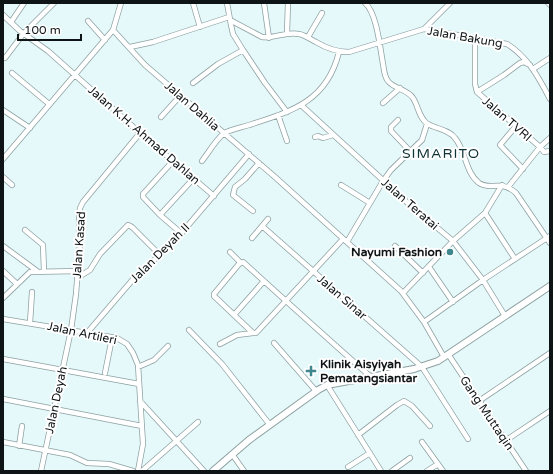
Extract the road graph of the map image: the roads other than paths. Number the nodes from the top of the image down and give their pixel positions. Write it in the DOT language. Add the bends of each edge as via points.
graph roads {
  1 [pos="24,3"];
  2 [pos="54,3"];
  3 [pos="121,3"];
  4 [pos="193,3"];
  5 [pos="228,3"];
  6 [pos="264,3"];
  7 [pos="288,3"];
  8 [pos="365,3"];
  9 [pos="450,3"];
  10 [pos="322,13"];
  11 [pos="7,19"];
  12 [pos="230,19"];
  13 [pos="88,21"];
  14 [pos="3,23"];
  15 [pos="200,27"];
  16 [pos="424,29"];
  17 [pos="113,30"];
  18 [pos="24,33"];
  19 [pos="287,33"];
  20 [pos="308,37"];
  21 [pos="269,38"];
  22 [pos="476,38"];
  23 [pos="105,40"];
  24 [pos="379,44"];
  25 [pos="130,47"];
  26 [pos="243,50"];
  27 [pos="339,52"];
  28 [pos="5,58"];
  29 [pos="550,58"];
  30 [pos="531,67"];
  31 [pos="12,73"];
  32 [pos="74,75"];
  33 [pos="193,83"];
  34 [pos="400,88"];
  35 [pos="477,92"];
  36 [pos="180,96"];
  37 [pos="550,99"];
  38 [pos="383,103"];
  39 [pos="49,104"];
  40 [pos="301,105"];
  41 [pos="3,110"];
  42 [pos="287,112"];
  43 [pos="278,115"];
  44 [pos="161,117"];
  45 [pos="398,120"];
  46 [pos="427,124"];
  47 [pos="516,126"];
  48 [pos="30,128"];
  49 [pos="140,133"];
  50 [pos="224,133"];
  51 [pos="332,135"];
  52 [pos="315,137"];
  53 [pos="550,138"];
  54 [pos="287,141"];
  55 [pos="540,147"];
  56 [pos="550,151"];
  57 [pos="411,152"];
  58 [pos="249,154"];
  59 [pos="3,159"];
  60 [pos="173,160"];
  61 [pos="202,161"];
  62 [pos="259,163"];
  63 [pos="523,169"];
  64 [pos="3,177"];
  65 [pos="194,178"];
  66 [pos="384,181"];
  67 [pos="12,185"];
  68 [pos="340,185"];
  69 [pos="505,186"];
  70 [pos="214,196"];
  71 [pos="370,203"];
  72 [pos="253,211"];
  73 [pos="484,213"];
  74 [pos="160,215"];
  75 [pos="268,219"];
  76 [pos="262,226"];
  77 [pos="25,230"];
  78 [pos="181,234"];
  79 [pos="548,237"];
  80 [pos="252,238"];
  81 [pos="345,240"];
  82 [pos="453,241"];
  83 [pos="550,243"];
  84 [pos="3,246"];
  85 [pos="395,246"];
  86 [pos="230,252"];
  87 [pos="160,255"];
  88 [pos="515,259"];
  89 [pos="241,262"];
  90 [pos="429,267"];
  91 [pos="3,271"];
  92 [pos="37,271"];
  93 [pos="44,271"];
  94 [pos="78,271"];
  95 [pos="313,272"];
  96 [pos="423,273"];
  97 [pos="77,278"];
  98 [pos="483,280"];
  99 [pos="264,281"];
  100 [pos="17,284"];
  101 [pos="550,286"];
  102 [pos="32,292"];
  103 [pos="402,293"];
  104 [pos="3,298"];
  105 [pos="287,301"];
  106 [pos="453,302"];
  107 [pos="234,315"];
  108 [pos="505,316"];
  109 [pos="3,318"];
  110 [pos="424,322"];
  111 [pos="30,323"];
  112 [pos="71,330"];
  113 [pos="190,330"];
  114 [pos="253,332"];
  115 [pos="87,333"];
  116 [pos="112,338"];
  117 [pos="274,343"];
  118 [pos="220,344"];
  119 [pos="168,346"];
  120 [pos="550,353"];
  121 [pos="446,355"];
  122 [pos="3,359"];
  123 [pos="138,367"];
  124 [pos="422,367"];
  125 [pos="62,370"];
  126 [pos="105,374"];
  127 [pos="371,377"];
  128 [pos="139,384"];
  129 [pos="327,385"];
  130 [pos="316,391"];
  131 [pos="3,399"];
  132 [pos="140,401"];
  133 [pos="479,401"];
  134 [pos="54,409"];
  135 [pos="550,411"];
  136 [pos="198,422"];
  137 [pos="270,424"];
  138 [pos="22,426"];
  139 [pos="142,426"];
  140 [pos="430,426"];
  141 [pos="358,435"];
  142 [pos="468,439"];
  143 [pos="177,441"];
  144 [pos="505,441"];
  145 [pos="3,442"];
  146 [pos="422,442"];
  147 [pos="19,446"];
  148 [pos="45,451"];
  149 [pos="370,453"];
  150 [pos="232,454"];
  151 [pos="410,458"];
  152 [pos="438,464"];
  153 [pos="348,467"];
  154 [pos="41,471"];
  155 [pos="133,471"];
  156 [pos="138,471"];
  157 [pos="142,471"];
  158 [pos="204,471"];
  159 [pos="213,471"];
  160 [pos="244,471"];
  161 [pos="381,471"];
  162 [pos="392,471"];
  163 [pos="427,471"];
  164 [pos="443,471"];
  165 [pos="526,471"];
  1 -- 11 [label="street"];
  2 -- 18 [label="street"];
  3 -- 17 [label="street"];
  4 -- 15 [label="street"];
  5 -- 12 [label="street"];
  6 -- 21 [label="street"];
  7 -- 19 [label="street"];
  8 -- 24 [label="street" via="372,11"];
  9 -- 16 [label="street"];
  10 -- 20 [label="street"];
  11 -- 14 [label="street"];
  11 -- 18 [label="street, Jalan K.H. Ahmad Dahlan"];
  12 -- 15 [label="street"];
  12 -- 21 [label="street" via="262,37"];
  12 -- 26 [label="street" via="234,34"];
  13 -- 23 [label="street"];
  15 -- 25 [label="street"];
  16 -- 22 [label="street, Jalan Bakung"];
  16 -- 24 [label="street, Jalan Bakung"];
  17 -- 23 [label="street"];
  17 -- 25 [label="street, Jalan Dahlia"];
  18 -- 28 [label="street"];
  18 -- 32 [label="street, Jalan K.H. Ahmad Dahlan" via="48,50"];
  19 -- 20 [label="street"];
  19 -- 21 [label="street"];
  20 -- 27 [label="street"];
  22 -- 30 [label="street, Jalan Bakung" via="507,44 525,58"];
  22 -- 35 [label="street, Jalan TVRI"];
  23 -- 32 [label="street"];
  24 -- 27 [label="street, Jalan Bakung"];
  24 -- 34 [label="street" via="388,81"];
  25 -- 36 [label="street, Jalan Dahlia" via="145,65"];
  26 -- 33 [label="street"];
  26 -- 42 [label="street"];
  27 -- 40 [label="street" via="329,79 317,93"];
  29 -- 30 [label="street"];
  30 -- 35 [label="street" via="521,62"];
  30 -- 37 [label="street, Jalan Bakung"];
  31 -- 39 [label="street"];
  32 -- 39 [label="street"];
  32 -- 49 [label="street, Jalan K.H. Ahmad Dahlan"];
  34 -- 38 [label="street"];
  34 -- 46 [label="street" via="414,99"];
  35 -- 47 [label="street, Jalan TVRI"];
  36 -- 44 [label="street"];
  36 -- 50 [label="street, Jalan Dahlia"];
  39 -- 48 [label="street"];
  40 -- 42 [label="street"];
  40 -- 51 [label="street, Jalan Teratai"];
  41 -- 48 [label="street"];
  42 -- 43 [label="street"];
  43 -- 50 [label="street"];
  43 -- 54 [label="street"];
  45 -- 57 [label="street" via="391,127 391,131"];
  46 -- 57 [label="street" via="422,140"];
  46 -- 69 [label="street" via="454,136 471,174 478,182 488,186"];
  47 -- 55 [label="street, Jalan TVRI"];
  47 -- 63 [label="street" via="500,145"];
  48 -- 59 [label="street"];
  49 -- 60 [label="street, Jalan K.H. Ahmad Dahlan"];
  49 -- 94 [label="street, Jalan Kasad" via="80,208"];
  50 -- 58 [label="street, Jalan Dahlia"];
  50 -- 61 [label="street"];
  51 -- 52 [label="street"];
  51 -- 66 [label="street, Jalan Teratai"];
  53 -- 55 [label="street"];
  55 -- 56 [label="street" via="546,153"];
  55 -- 63 [label="street, Jalan TVRI"];
  57 -- 66 [label="street" via="391,170"];
  58 -- 62 [label="street, Jalan Dahlia"];
  58 -- 70 [label="street, Jalan Deyah II"];
  60 -- 65 [label="street, Jalan K.H. Ahmad Dahlan"];
  60 -- 74 [label="street" via="143,194 144,199"];
  62 -- 72 [label="street" via="236,187 233,195"];
  62 -- 81 [label="street, Jalan Dahlia"];
  63 -- 69 [label="street, Jalan TVRI"];
  64 -- 67 [label="street"];
  65 -- 70 [label="street, Jalan K.H. Ahmad Dahlan"];
  65 -- 74 [label="street"];
  66 -- 71 [label="street"];
  66 -- 82 [label="street, Jalan Teratai"];
  68 -- 71 [label="street"];
  69 -- 73 [label="street, Jalan TVRI"];
  69 -- 79 [label="street" via="516,193"];
  70 -- 78 [label="street, Jalan Deyah II"];
  71 -- 81 [label="street"];
  73 -- 82 [label="street, Jalan TVRI"];
  73 -- 88 [label="street"];
  74 -- 78 [label="street"];
  75 -- 76 [label="street"];
  76 -- 80 [label="street"];
  76 -- 95 [label="street, Jalan Sinar"];
  77 -- 93 [label="street" via="43,244"];
  78 -- 87 [label="street, Jalan Deyah II"];
  79 -- 83 [label="street"];
  79 -- 88 [label="street"];
  81 -- 95 [label="street"];
  81 -- 103 [label="street, Gang Muttaqin"];
  82 -- 90 [label="street, Jalan TVRI"];
  82 -- 98 [label="street, Jalan Teratai"];
  84 -- 92 [label="street"];
  85 -- 96 [label="street"];
  86 -- 89 [label="street"];
  87 -- 97 [label="street" via="128,225 100,254 90,270"];
  87 -- 115 [label="street, Jalan Deyah II" via="126,287"];
  88 -- 98 [label="street"];
  89 -- 99 [label="street"];
  89 -- 107 [label="street" via="214,294 215,298"];
  90 -- 96 [label="street, Jalan TVRI"];
  90 -- 106 [label="street"];
  91 -- 100 [label="street"];
  92 -- 93 [label="street"];
  92 -- 100 [label="street" via="30,272"];
  93 -- 94 [label="street"];
  94 -- 97 [label="street, Jalan Kasad"];
  95 -- 105 [label="street"];
  95 -- 124 [label="street, Jalan Sinar"];
  96 -- 103 [label="street, Jalan TVRI"];
  97 -- 112 [label="street, Jalan Kasad"];
  98 -- 106 [label="street"];
  98 -- 108 [label="street, Jalan Teratai"];
  99 -- 105 [label="street"];
  99 -- 107 [label="street"];
  100 -- 104 [label="street"];
  101 -- 108 [label="highway"];
  102 -- 111 [label="street"];
  103 -- 110 [label="street, Gang Muttaqin"];
  105 -- 114 [label="street" via="256,333"];
  105 -- 127 [label="street"];
  106 -- 110 [label="street"];
  107 -- 114 [label="street"];
  108 -- 121 [label="highway"];
  109 -- 111 [label="street, Jalan Artileri"];
  110 -- 121 [label="street, Gang Muttaqin"];
  111 -- 112 [label="street, Jalan Artileri"];
  112 -- 115 [label="street, Jalan Artileri"];
  112 -- 125 [label="street, Jalan Deyah"];
  113 -- 137 [label="street" via="222,364"];
  114 -- 118 [label="street"];
  115 -- 116 [label="street, Jalan Artileri"];
  116 -- 123 [label="street, Jalan Artileri" via="127,344 135,356"];
  116 -- 126 [label="street"];
  117 -- 130 [label="street"];
  119 -- 123 [label="street" via="154,360"];
  120 -- 133 [label="street"];
  121 -- 124 [label="highway"];
  121 -- 133 [label="street, Gang Muttaqin"];
  122 -- 125 [label="street"];
  123 -- 128 [label="street, Jalan Artileri"];
  124 -- 127 [label="highway"];
  124 -- 142 [label="street, Jalan Sinar"];
  125 -- 128 [label="street"];
  125 -- 134 [label="street, Jalan Deyah"];
  127 -- 129 [label="highway"];
  128 -- 132 [label="street, Jalan Artileri"];
  129 -- 130 [label="highway"];
  129 -- 141 [label="street"];
  130 -- 137 [label="highway"];
  131 -- 134 [label="street"];
  132 -- 139 [label="street, Jalan Artileri"];
  132 -- 143 [label="street"];
  133 -- 144 [label="street, Gang Muttaqin"];
  134 -- 139 [label="street"];
  134 -- 148 [label="street, Jalan Deyah"];
  135 -- 144 [label="street"];
  136 -- 143 [label="street"];
  137 -- 150 [label="highway"];
  138 -- 147 [label="street"];
  139 -- 156 [label="street, Jalan Artileri" via="143,444"];
  140 -- 141 [label="street" via="404,401"];
  141 -- 149 [label="street"];
  143 -- 157 [label="street"];
  143 -- 158 [label="street"];
  144 -- 165 [label="street, Gang Muttaqin"];
  145 -- 147 [label="street"];
  146 -- 152 [label="street"];
  147 -- 148 [label="street"];
  148 -- 154 [label="street, Jalan Deyah"];
  148 -- 155 [label="street" via="70,455 87,463 109,464"];
  149 -- 153 [label="street"];
  149 -- 161 [label="street"];
  150 -- 159 [label="highway"];
  150 -- 160 [label="street"];
  151 -- 162 [label="street"];
  152 -- 163 [label="street"];
  152 -- 164 [label="street"];
}
